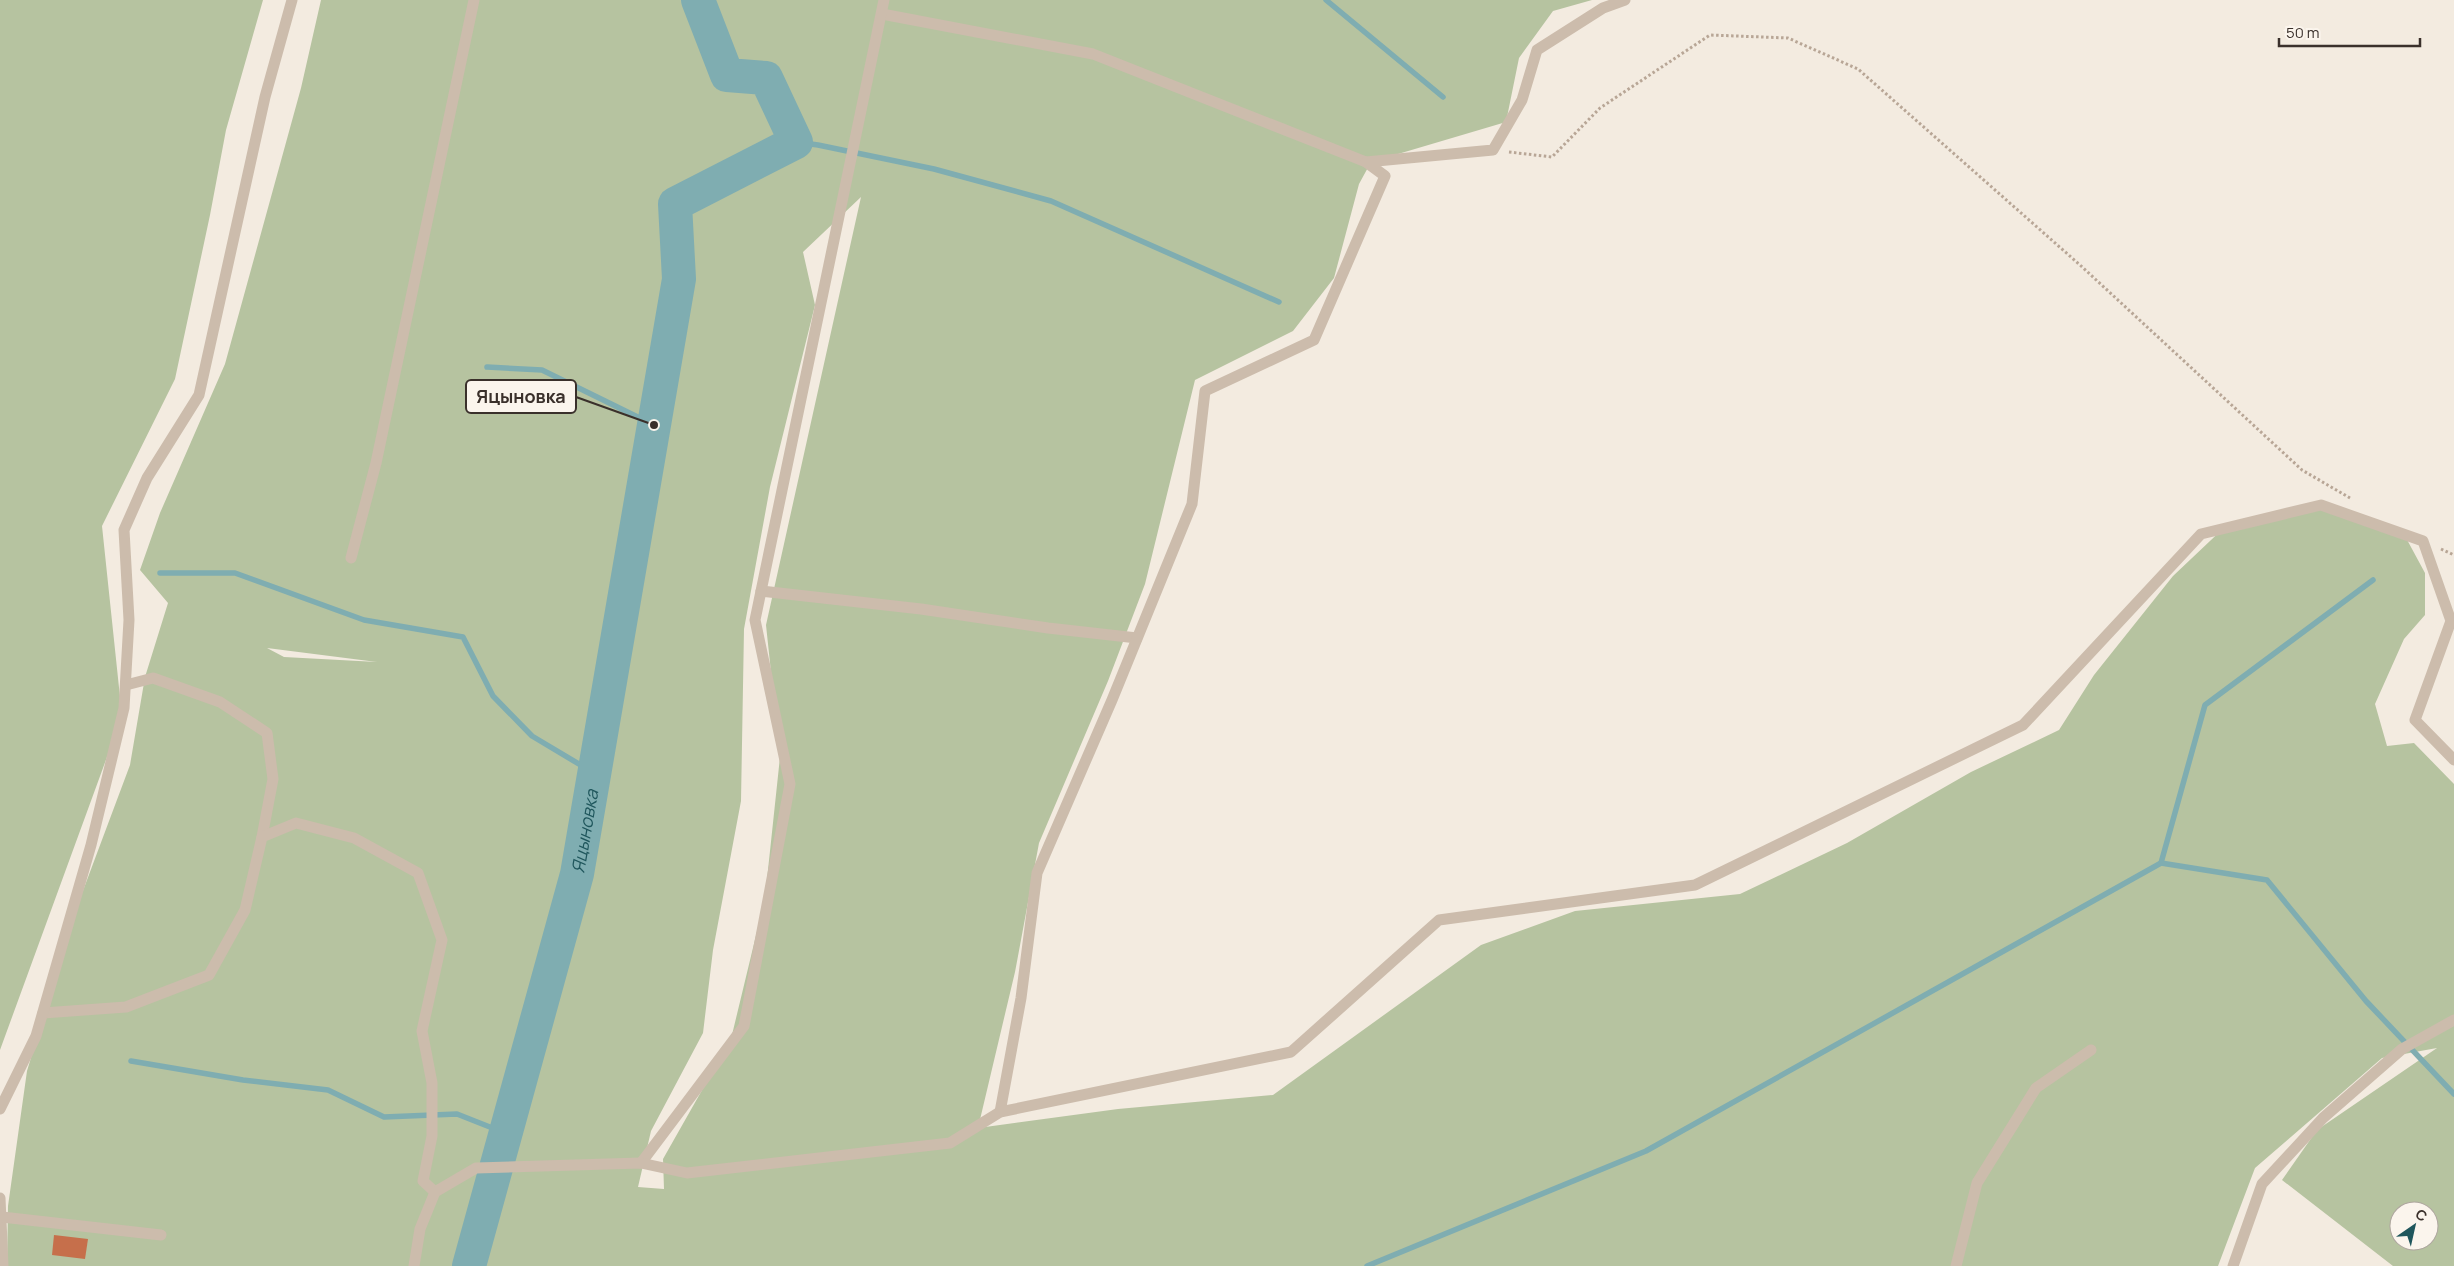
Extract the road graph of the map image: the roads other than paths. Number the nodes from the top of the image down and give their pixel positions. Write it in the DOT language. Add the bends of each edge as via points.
graph roads {
  1 [pos="292,0"];
  2 [pos="474,0"];
  3 [pos="884,0"];
  4 [pos="1625,0"];
  5 [pos="882,14"];
  6 [pos="1366,162"];
  7 [pos="351,558"];
  8 [pos="761,591"];
  9 [pos="1137,638"];
  10 [pos="126,685"];
  11 [pos="2454,760"];
  12 [pos="262,837"];
  13 [pos="43,1013"];
  14 [pos="2454,1020"];
  15 [pos="2091,1050"];
  16 [pos="0,1109"];
  17 [pos="1000,1112"];
  18 [pos="641,1163"];
  19 [pos="435,1192"];
  20 [pos="0,1198"];
  21 [pos="2,1217"];
  22 [pos="161,1235"];
  23 [pos="2,1266"];
  24 [pos="414,1266"];
  25 [pos="1956,1266"];
  26 [pos="2233,1266"];
  1 -- 10 [label="lane" via="266,97 199,395 147,478 124,530 129,620"];
  2 -- 7 [label="lane" via="376,463"];
  3 -- 5 [label="lane"];
  4 -- 6 [label="lane" via="1603,8 1537,50 1522,100 1493,150"];
  5 -- 6 [label="lane" via="1093,54"];
  5 -- 8 [label="lane"];
  6 -- 9 [label="lane" via="1386,176 1314,340 1205,391 1192,504"];
  8 -- 9 [label="lane"];
  8 -- 18 [label="lane" via="755,620 790,784 744,1026"];
  9 -- 17 [label="lane" via="1037,873 1021,998"];
  10 -- 12 [label="lane" via="152,678 220,702 267,733 273,779"];
  10 -- 13 [label="lane" via="124,708 92,845"];
  11 -- 17 [label="lane" via="2415,720 2451,621 2423,541 2321,505 2201,534 2023,725 1695,885 1439,920 1291,1052"];
  12 -- 13 [label="lane" via="245,910 209,975 126,1008"];
  12 -- 19 [label="lane" via="296,823 354,838 418,873 442,940 422,1030 432,1083 432,1128 423,1181"];
  13 -- 16 [label="lane" via="36,1036"];
  14 -- 26 [label="lane" via="2402,1049 2324,1118 2262,1184"];
  15 -- 25 [label="lane" via="2036,1088 1978,1183"];
  17 -- 18 [label="lane" via="950,1143 687,1172"];
  18 -- 19 [label="lane" via="476,1168"];
  19 -- 24 [label="lane" via="420,1229"];
  20 -- 21 [label="lane"];
  21 -- 22 [label="lane"];
  21 -- 23 [label="lane"];
}
